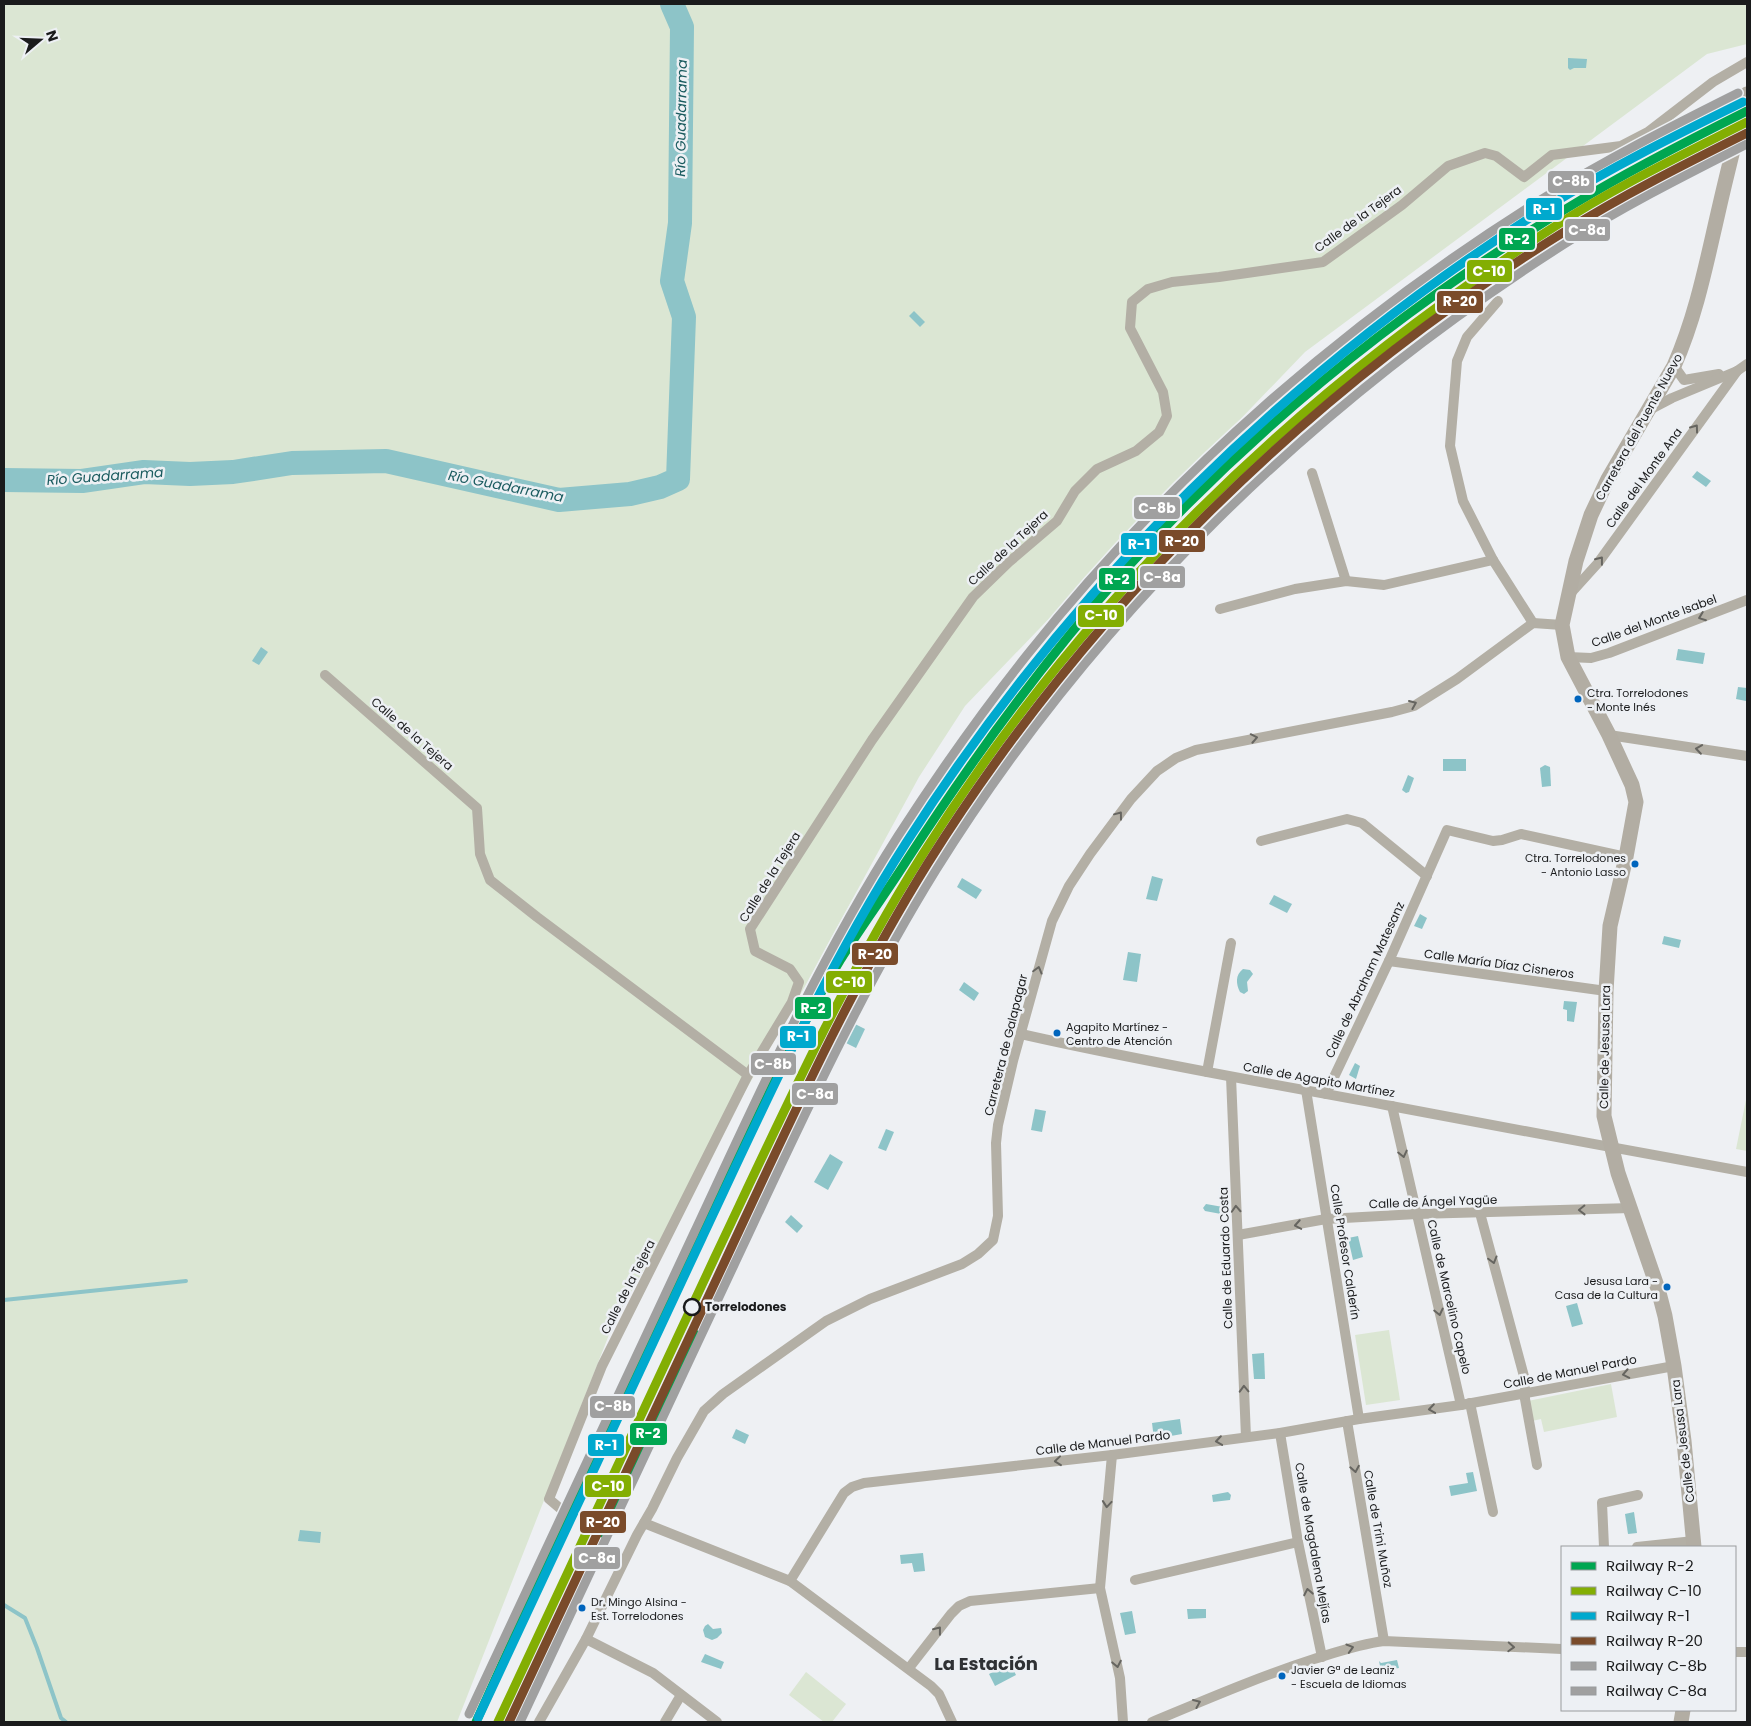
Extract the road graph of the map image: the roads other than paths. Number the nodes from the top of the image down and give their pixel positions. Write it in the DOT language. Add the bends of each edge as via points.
graph roads {
  1 [pos="1747,62"];
  2 [pos="1747,94"];
  3 [pos="1498,301"];
  4 [pos="1747,364"];
  5 [pos="1674,366"];
  6 [pos="1737,371"];
  7 [pos="1647,411"];
  8 [pos="1312,473"];
  9 [pos="1493,560"];
  10 [pos="1346,581"];
  11 [pos="1567,596"];
  12 [pos="1747,600"];
  13 [pos="1220,609"];
  14 [pos="1533,623"];
  15 [pos="1562,625"];
  16 [pos="1568,657"];
  17 [pos="325,675"];
  18 [pos="1608,735"];
  19 [pos="1747,756"];
  20 [pos="1632,785"];
  21 [pos="1261,841"];
  22 [pos="1626,857"];
  23 [pos="1427,876"];
  24 [pos="1231,943"];
  25 [pos="1389,961"];
  26 [pos="1606,991"];
  27 [pos="1021,1034"];
  28 [pos="1207,1072"];
  29 [pos="748,1075"];
  30 [pos="1230,1077"];
  31 [pos="1306,1090"];
  32 [pos="1326,1094"];
  33 [pos="1392,1106"];
  34 [pos="1612,1149"];
  35 [pos="1747,1172"];
  36 [pos="1631,1208"];
  37 [pos="1480,1213"];
  38 [pos="1417,1214"];
  39 [pos="1326,1219"];
  40 [pos="1238,1235"];
  41 [pos="1674,1366"];
  42 [pos="1526,1394"];
  43 [pos="1465,1404"];
  44 [pos="1359,1418"];
  45 [pos="1347,1421"];
  46 [pos="1280,1433"];
  47 [pos="1246,1437"];
  48 [pos="1112,1455"];
  49 [pos="1537,1465"];
  50 [pos="1638,1495"];
  51 [pos="562,1510"];
  52 [pos="1493,1512"];
  53 [pos="644,1524"];
  54 [pos="1298,1542"];
  55 [pos="1694,1544"];
  56 [pos="1604,1546"];
  57 [pos="1656,1546"];
  58 [pos="1135,1580"];
  59 [pos="790,1582"];
  60 [pos="1100,1588"];
  61 [pos="586,1639"];
  62 [pos="1384,1641"];
  63 [pos="1561,1649"];
  64 [pos="1322,1657"];
  65 [pos="909,1668"];
  66 [pos="681,1695"];
  67 [pos="539,1722"];
  68 [pos="665,1722"];
  69 [pos="716,1722"];
  70 [pos="952,1722"];
  71 [pos="1123,1722"];
  72 [pos="1152,1722"];
  1 -- 29 [label="street, Calle de la Tejera" via="1713,82 1648,132 1621,146 1552,155 1524,177 1496,156 1485,153 1448,166 1402,205 1322,262 1172,282 1148,288 1132,302 1130,328 1163,392 1167,416 1159,432 1136,451 1097,470 1075,491 1057,521 974,597 872,740 760,913 750,929 755,951 790,969 799,982 792,1002"];
  2 -- 5 [label="main road, Carretera del Puente Nuevo" via="1698,302"];
  3 -- 9 [label="street" via="1467,337 1458,361 1450,446 1463,501"];
  4 -- 6 [label="street, Calle del Monte Ana"];
  5 -- 6 [label="street, Calle del Monte Ana" via="1684,380"];
  5 -- 7 [label="main road, Carretera del Puente Nuevo"];
  6 -- 7 [label="street, Calle del Monte Ana"];
  11 -- 6 [label="street, Calle del Monte Ana, one-way" via="1598,563"];
  7 -- 11 [label="main road, Carretera del Puente Nuevo" via="1591,515"];
  8 -- 10 [label="street"];
  9 -- 10 [label="street" via="1384,585"];
  9 -- 14 [label="street"];
  10 -- 13 [label="street" via="1295,589"];
  11 -- 15 [label="main road, Carretera del Puente Nuevo"];
  12 -- 16 [label="street, Calle del Monte Isabel, one-way" via="1609,653 1591,658"];
  14 -- 15 [label="street"];
  27 -- 14 [label="street, Carretera de Galapagar, one-way" via="1052,921 1068,886 1131,799 1157,771 1196,750 1414,706 1458,679"];
  15 -- 16 [label="main road, Carretera del Puente Nuevo"];
  16 -- 18 [label="main road, Carretera del Puente Nuevo"];
  17 -- 29 [label="street, Calle de la Tejera" via="477,808 480,854 490,880"];
  19 -- 18 [label="street, one-way"];
  18 -- 20 [label="main road, Carretera del Puente Nuevo"];
  20 -- 22 [label="main road, Calle de Jesusa Lara" via="1636,802"];
  21 -- 23 [label="street" via="1347,819 1362,823"];
  22 -- 23 [label="street, Calle de Abraham Matesanz" via="1521,834 1493,841 1447,830"];
  22 -- 26 [label="main road, Calle de Jesusa Lara" via="1610,926"];
  23 -- 25 [label="street, Calle de Abraham Matesanz"];
  24 -- 28 [label="street"];
  25 -- 26 [label="street, Calle María Díaz Cisneros"];
  25 -- 32 [label="street, Calle de Abraham Matesanz"];
  26 -- 34 [label="main road, Calle de Jesusa Lara" via="1604,1116"];
  27 -- 28 [label="street, Calle de Agapito Martínez"];
  27 -- 53 [label="street, Carretera de Galapagar" via="998,1125 998,1216 993,1240 962,1264 870,1299 826,1321 723,1394 704,1411"];
  28 -- 30 [label="street, Calle de Agapito Martínez"];
  29 -- 51 [label="street, Calle de la Tejera" via="602,1366 549,1500"];
  30 -- 31 [label="street, Calle de Agapito Martínez"];
  40 -- 30 [label="street, Calle de Eduardo Costa, one-way"];
  31 -- 32 [label="street, Calle de Agapito Martínez"];
  31 -- 39 [label="street, Calle Profesor Calderín"];
  32 -- 33 [label="street, Calle de Agapito Martínez"];
  33 -- 34 [label="street, Calle de Agapito Martínez"];
  33 -- 38 [label="street, Calle de Marcelino Capelo, one-way"];
  34 -- 35 [label="street, Calle de Agapito Martínez"];
  34 -- 36 [label="main road, Calle de Jesusa Lara"];
  36 -- 37 [label="street, Calle de Ángel Yagüe, one-way"];
  36 -- 41 [label="main road, Calle de Jesusa Lara" via="1658,1289"];
  37 -- 38 [label="street, Calle de Ángel Yagüe"];
  37 -- 42 [label="street, one-way"];
  38 -- 39 [label="street, Calle de Ángel Yagüe"];
  38 -- 43 [label="street, Calle de Marcelino Capelo, one-way"];
  39 -- 40 [label="street, Calle de Ángel Yagüe, one-way"];
  39 -- 44 [label="street, Calle Profesor Calderín"];
  47 -- 40 [label="street, Calle de Eduardo Costa, one-way"];
  41 -- 42 [label="street, Calle de Manuel Pardo, one-way"];
  41 -- 55 [label="main road, Calle de Jesusa Lara"];
  42 -- 43 [label="street, Calle de Manuel Pardo"];
  42 -- 49 [label="street"];
  43 -- 44 [label="street, Calle de Manuel Pardo, one-way"];
  43 -- 52 [label="street"];
  44 -- 45 [label="street, Calle de Manuel Pardo"];
  45 -- 46 [label="street, Calle de Manuel Pardo"];
  45 -- 62 [label="street, Calle de Trini Muñoz, one-way"];
  46 -- 47 [label="street, Calle de Manuel Pardo"];
  46 -- 54 [label="street, Calle de Magdalena Mejías"];
  47 -- 48 [label="street, Calle de Manuel Pardo, one-way"];
  48 -- 59 [label="street, Calle de Manuel Pardo, one-way" via="864,1483 852,1487 844,1493"];
  48 -- 60 [label="street, one-way"];
  50 -- 56 [label="street" via="1602,1503"];
  53 -- 59 [label="street"];
  53 -- 61 [label="street, Carretera de Galapagar"];
  54 -- 58 [label="street"];
  64 -- 54 [label="street, Calle de Magdalena Mejías, one-way"];
  55 -- 57 [label="street, Calle de Jesusa Lara"];
  59 -- 65 [label="street"];
  65 -- 60 [label="street, one-way" via="959,1606 970,1602"];
  60 -- 71 [label="street, one-way" via="1120,1678"];
  61 -- 66 [label="street" via="653,1673"];
  61 -- 67 [label="street, Carretera de Galapagar"];
  62 -- 63 [label="street, one-way"];
  64 -- 62 [label="street, one-way"];
  72 -- 64 [label="street, one-way" via="1241,1685"];
  65 -- 70 [label="street" via="939,1694"];
  66 -- 68 [label="street"];
  66 -- 69 [label="street"];
}
